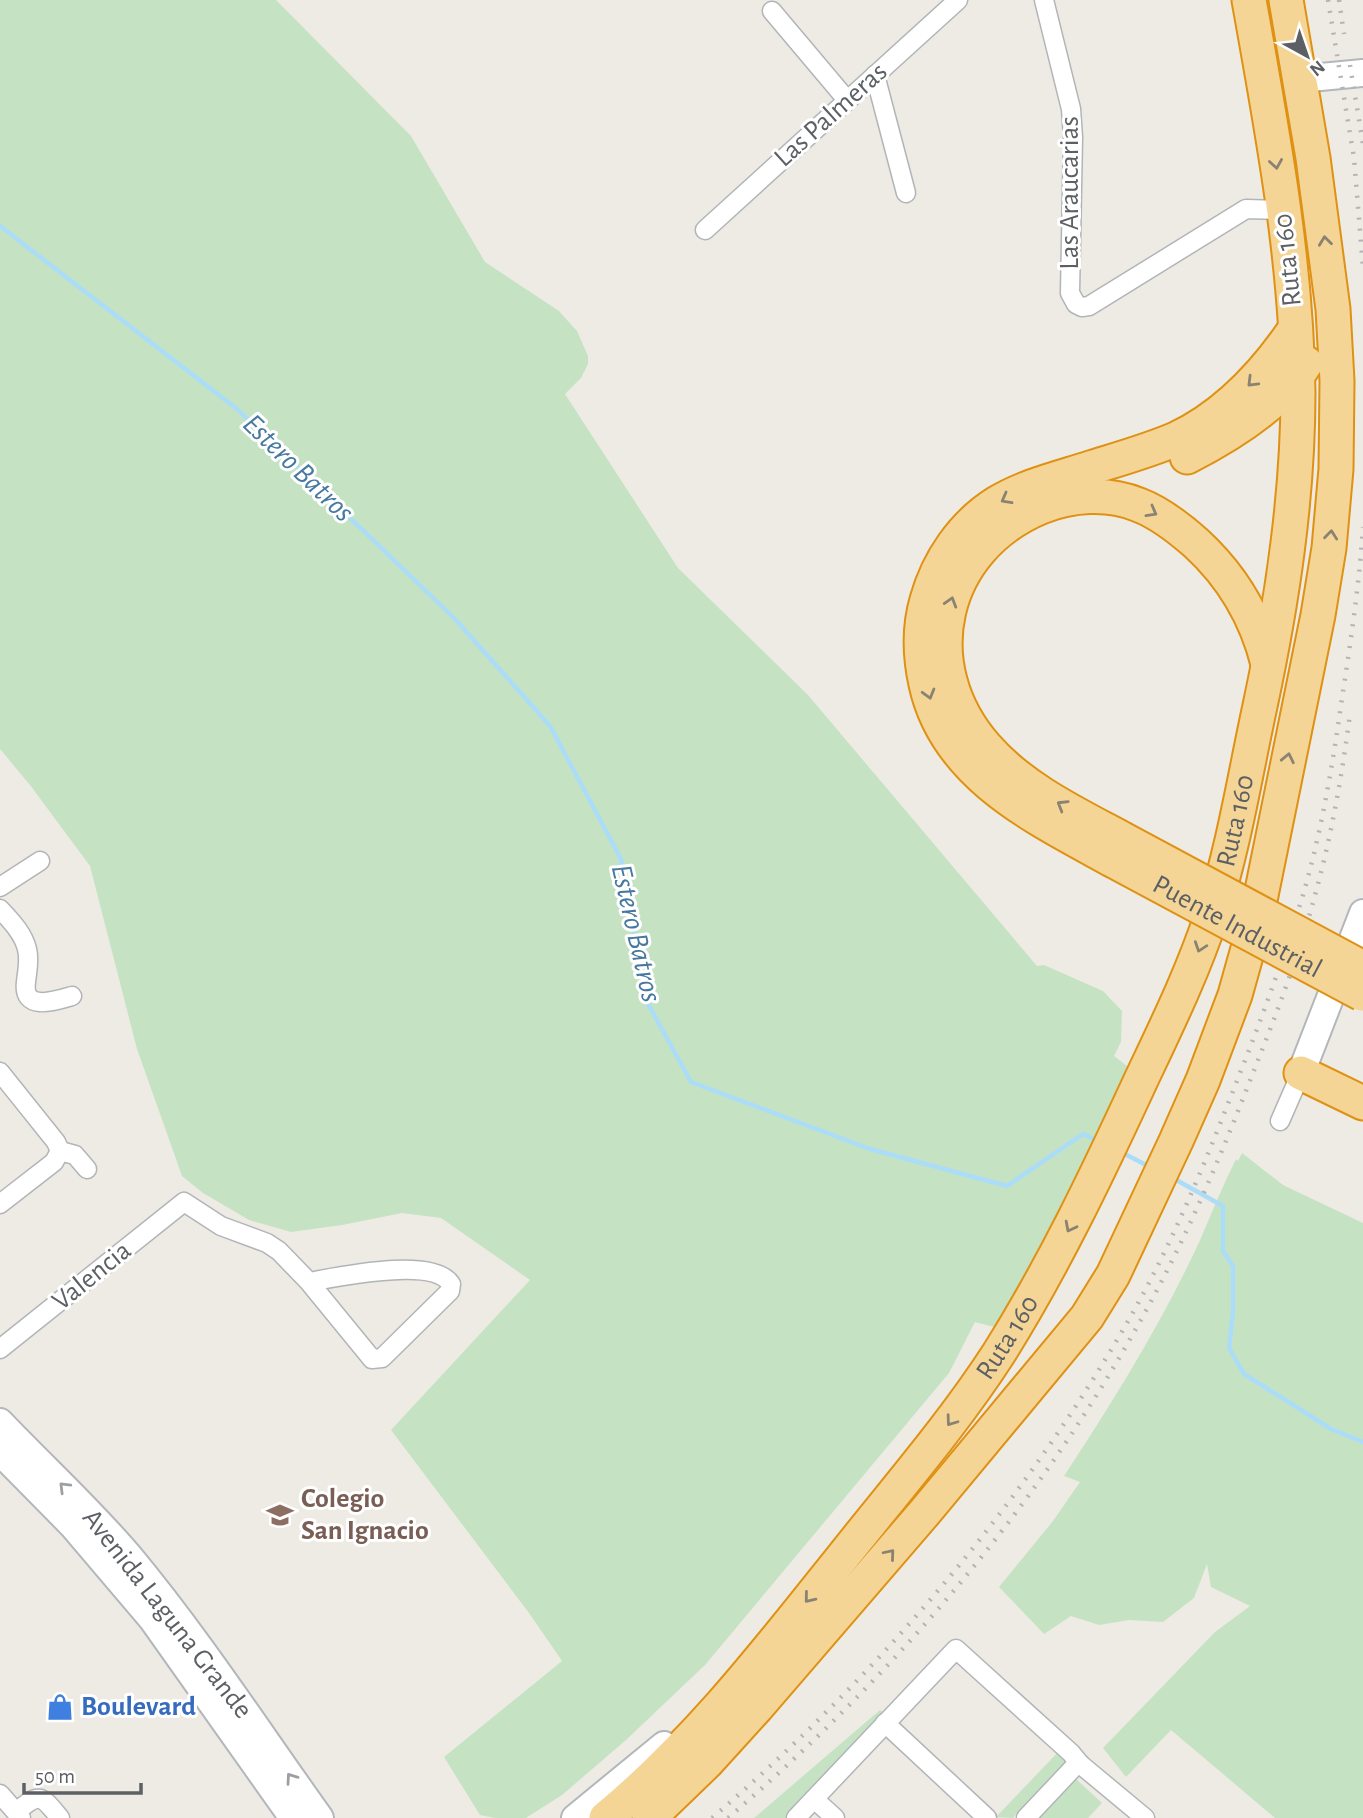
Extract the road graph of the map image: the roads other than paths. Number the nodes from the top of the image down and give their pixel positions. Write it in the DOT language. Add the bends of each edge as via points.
graph roads {
  1 [pos="958,0"];
  2 [pos="1044,0"];
  3 [pos="1249,0"];
  4 [pos="1286,0"];
  5 [pos="772,11"];
  6 [pos="1363,73"];
  7 [pos="875,75"];
  8 [pos="1300,79"];
  9 [pos="848,100"];
  10 [pos="906,193"];
  11 [pos="1283,210"];
  12 [pos="705,230"];
  13 [pos="1331,288"];
  14 [pos="1296,329"];
  15 [pos="1297,376"];
  16 [pos="1056,501"];
  17 [pos="1268,666"];
  18 [pos="1116,849"];
  19 [pos="40,861"];
  20 [pos="0,887"];
  21 [pos="0,909"];
  22 [pos="1363,913"];
  23 [pos="1363,986"];
  24 [pos="72,996"];
  25 [pos="0,1072"];
  26 [pos="1300,1073"];
  27 [pos="1363,1103"];
  28 [pos="1280,1121"];
  29 [pos="60,1151"];
  30 [pos="87,1168"];
  31 [pos="0,1203"];
  32 [pos="309,1282"];
  33 [pos="0,1349"];
  34 [pos="0,1422"];
  35 [pos="0,1452"];
  36 [pos="754,1688"];
  37 [pos="885,1723"];
  38 [pos="1080,1764"];
  39 [pos="0,1794"];
  40 [pos="814,1798"];
  41 [pos="19,1815"];
  42 [pos="61,1818"];
  43 [pos="293,1818"];
  44 [pos="320,1818"];
  45 [pos="575,1818"];
  46 [pos="606,1818"];
  47 [pos="649,1818"];
  48 [pos="666,1818"];
  49 [pos="796,1818"];
  50 [pos="835,1818"];
  51 [pos="987,1818"];
  52 [pos="1026,1818"];
  53 [pos="1145,1818"];
  1 -- 7 [label="street, Las Palmeras"];
  2 -- 11 [label="street, Las Araucarias" via="1071,109 1070,293 1076,304 1089,306 1246,209"];
  3 -- 11 [label="highway, Ruta 160, one-way"];
  4 -- 8 [label="highway, Ruta 160"];
  5 -- 9 [label="street"];
  6 -- 8 [label="main road"];
  7 -- 9 [label="street, Las Palmeras"];
  7 -- 10 [label="street"];
  13 -- 8 [label="highway, Ruta 160, one-way"];
  9 -- 12 [label="street, Las Palmeras"];
  11 -- 14 [label="highway, Ruta 160"];
  13 -- 15 [label="highway" via="1321,329"];
  36 -- 13 [label="highway, Ruta 160, one-way" via="916,1523 975,1449 1053,1336 1143,1186 1169,1132 1265,869 1318,615 1337,458 1338,381"];
  14 -- 15 [label="highway, Ruta 160"];
  14 -- 18 [label="highway, one-way" via="1250,384 1195,428 1134,455 1025,489 995,504 954,543 930,589 922,657 933,708 948,738 980,776 1006,797 1050,826"];
  15 -- 16 [label="highway" via="1245,422 1188,457"];
  15 -- 17 [label="highway, Ruta 160" via="1293,506"];
  16 -- 17 [label="highway, one-way" via="1120,499 1174,525 1210,556 1236,589 1254,620"];
  18 -- 16 [label="highway, one-way" via="1000,762 960,710 946,669 947,613 969,564 1008,524"];
  17 -- 36 [label="highway, Ruta 160, one-way" via="1231,844 1210,918 1183,991 1101,1166 996,1357"];
  18 -- 23 [label="highway, Puente Industrial, bridge"];
  19 -- 20 [label="street"];
  21 -- 24 [label="street" via="27,947 30,998 46,1003"];
  22 -- 26 [label="main road"];
  25 -- 29 [label="street"];
  26 -- 27 [label="highway"];
  26 -- 28 [label="street"];
  29 -- 30 [label="street" via="75,1154"];
  29 -- 31 [label="street" via="54,1161"];
  32 -- 32 [label="street" via="403,1269 441,1276 451,1284 450,1291 375,1360"];
  32 -- 33 [label="street, Valencia" via="272,1246 221,1226 184,1202"];
  44 -- 34 [label="main road, Avenida Laguna Grande, one-way" via="135,1564"];
  35 -- 43 [label="main road, Avenida Laguna Grande" via="73,1526 152,1619"];
  36 -- 45 [label="main road"];
  36 -- 46 [label="highway" via="686,1743"];
  36 -- 47 [label="highway" via="707,1762"];
  36 -- 48 [label="highway" via="773,1714 769,1726"];
  37 -- 38 [label="street" via="956,1648"];
  37 -- 40 [label="street"];
  37 -- 51 [label="street"];
  38 -- 52 [label="street"];
  38 -- 53 [label="street"];
  39 -- 41 [label="street"];
  40 -- 49 [label="street"];
  40 -- 50 [label="street"];
  41 -- 42 [label="street" via="38,1797"];
}
